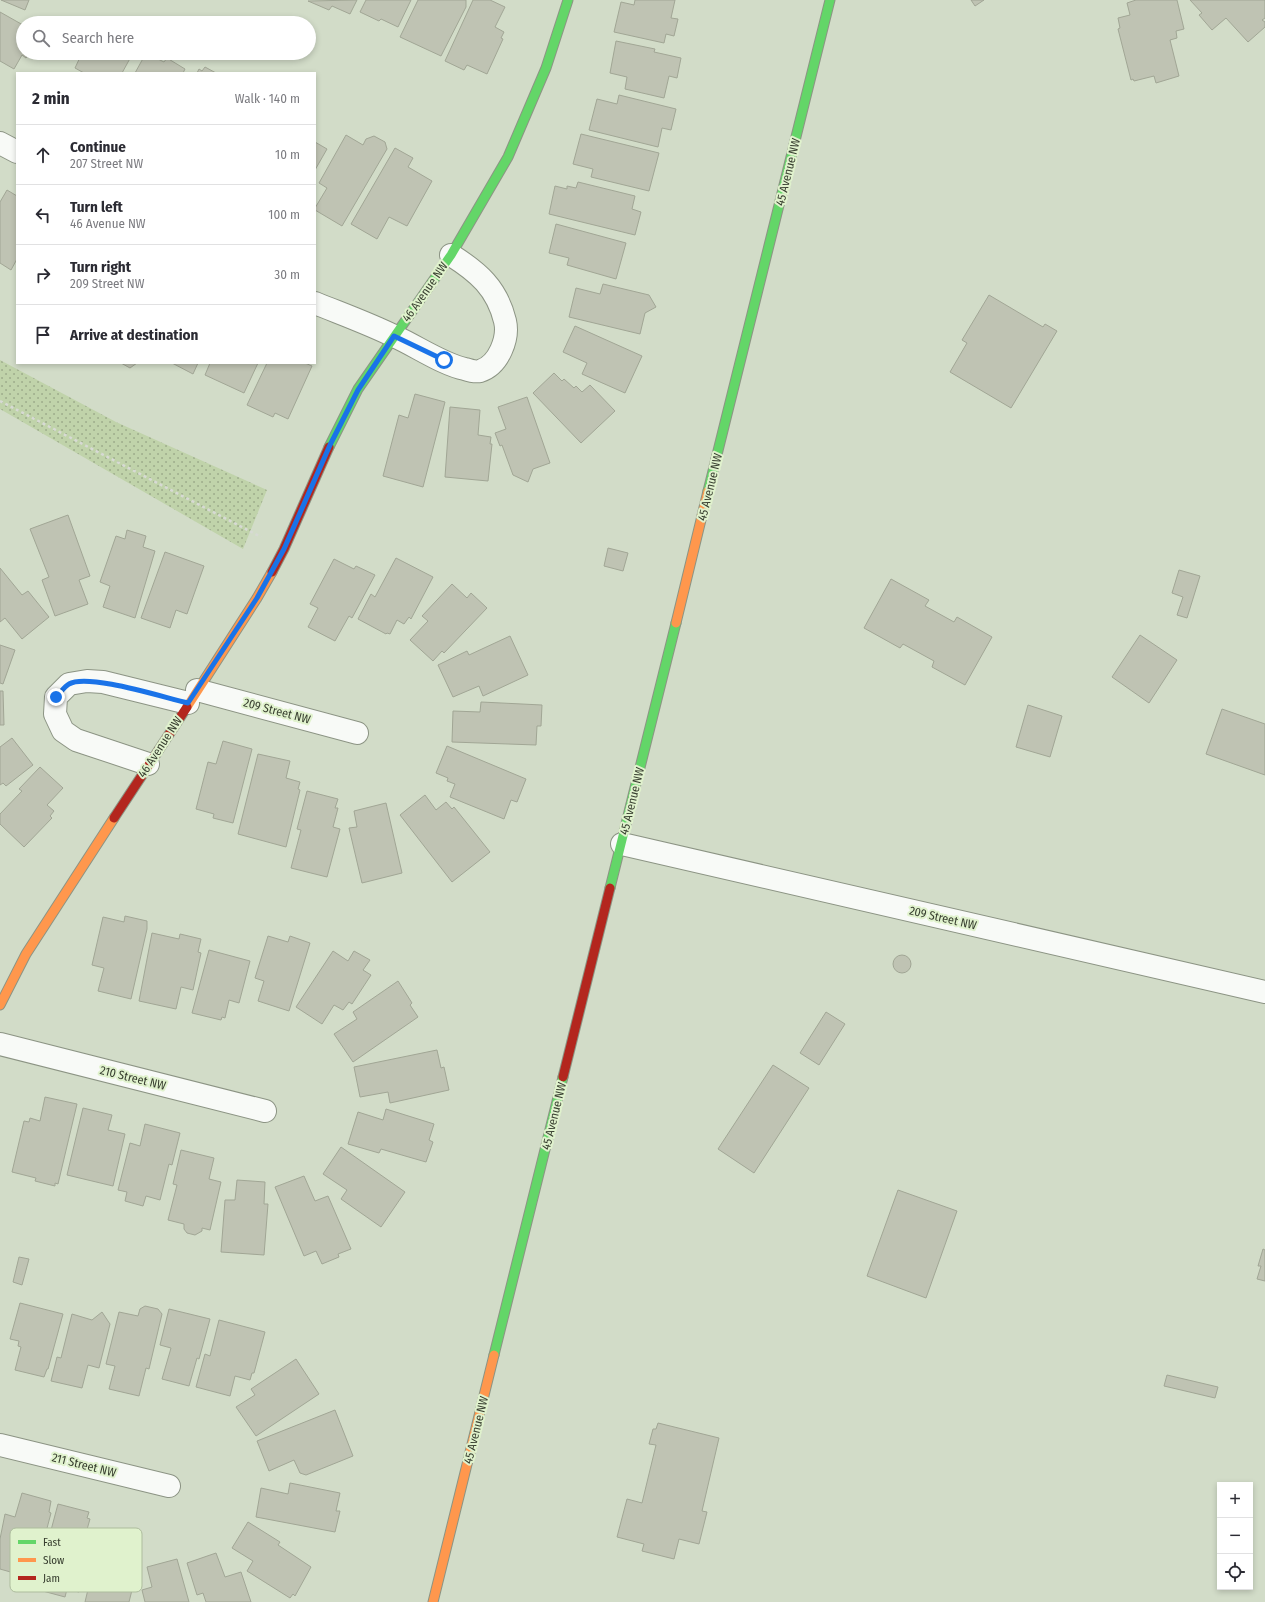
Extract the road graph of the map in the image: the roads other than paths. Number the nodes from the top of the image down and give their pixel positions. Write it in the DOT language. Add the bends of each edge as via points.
graph roads {
  1 [pos="568,0"];
  2 [pos="830,0"];
  3 [pos="0,143"];
  4 [pos="16,151"];
  5 [pos="451,255"];
  6 [pos="316,303"];
  7 [pos="394,336"];
  8 [pos="193,696"];
  9 [pos="357,733"];
  10 [pos="148,764"];
  11 [pos="622,844"];
  12 [pos="1265,992"];
  13 [pos="0,1005"];
  14 [pos="0,1044"];
  15 [pos="265,1111"];
  16 [pos="0,1445"];
  17 [pos="169,1486"];
  18 [pos="433,1602"];
  1 -- 5 [label="street, 46 Avenue NW" via="546,68 508,157"];
  2 -- 11 [label="street, 45 Avenue NW"];
  3 -- 4 [label="street"];
  5 -- 7 [label="street, 46 Avenue NW"];
  5 -- 7 [label="street" via="474,270 501,306 506,325 503,348 492,364 479,371 464,370"];
  6 -- 7 [label="street"];
  7 -- 8 [label="street, 46 Avenue NW" via="358,390 330,445 284,549 257,598"];
  8 -- 9 [label="street, 209 Street NW"];
  8 -- 10 [label="street, 46 Avenue NW"];
  8 -- 10 [label="street, 209 Street NW" via="87,681 69,684 56,697 55,714 63,731 76,740"];
  10 -- 13 [label="street, 46 Avenue NW" via="26,954"];
  11 -- 12 [label="street, 209 Street NW"];
  11 -- 18 [label="street, 45 Avenue NW"];
  14 -- 15 [label="street, 210 Street NW"];
  16 -- 17 [label="street, 211 Street NW"];
}
